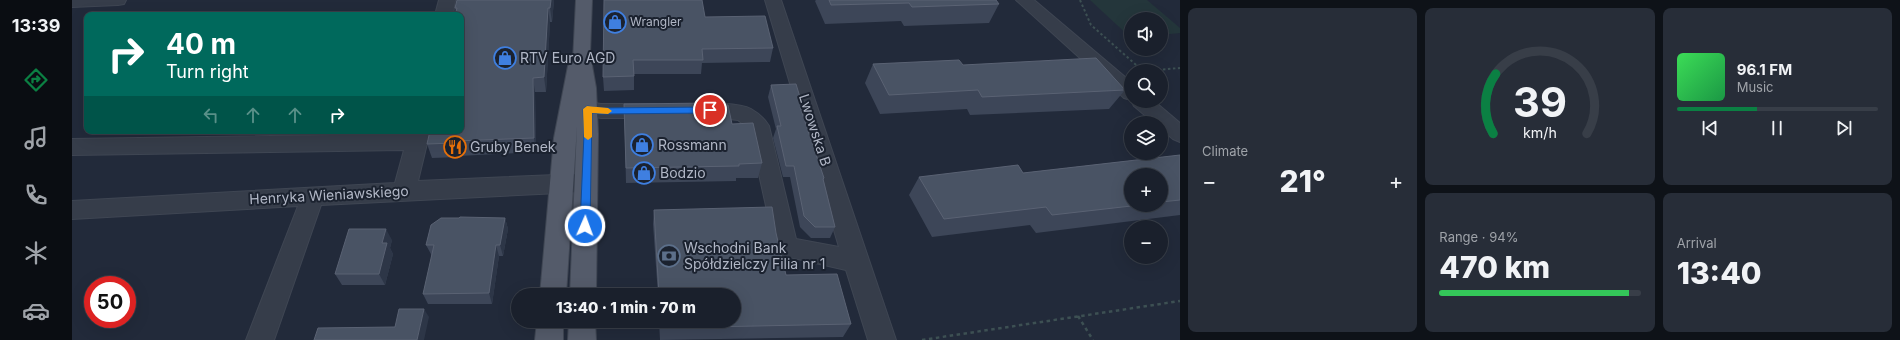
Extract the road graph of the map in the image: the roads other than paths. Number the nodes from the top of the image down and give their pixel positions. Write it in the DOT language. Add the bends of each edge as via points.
graph roads {
  1 [pos="118,0"];
  2 [pos="447,0"];
  3 [pos="584,0"];
  4 [pos="773,0"];
  5 [pos="1024,0"];
  6 [pos="72,2"];
  7 [pos="445,12"];
  8 [pos="581,54"];
  9 [pos="1124,87"];
  10 [pos="1149,108"];
  11 [pos="587,109"];
  12 [pos="1180,134"];
  13 [pos="418,137"];
  14 [pos="72,147"];
  15 [pos="562,183"];
  16 [pos="587,183"];
  17 [pos="404,191"];
  18 [pos="313,196"];
  19 [pos="72,210"];
  20 [pos="856,261"];
  21 [pos="554,288"];
  22 [pos="583,288"];
  23 [pos="550,328"];
  24 [pos="582,328"];
  25 [pos="260,340"];
  26 [pos="549,340"];
  27 [pos="582,340"];
  28 [pos="882,340"];
  1 -- 6 [label="street"];
  2 -- 7 [label="street"];
  3 -- 8 [label="main road"];
  4 -- 20 [label="street, Lwowska B"];
  5 -- 9 [label="street"];
  8 -- 11 [label="main road"];
  8 -- 15 [label="main road" via="570,99"];
  10 -- 12 [label="street"];
  11 -- 16 [label="main road"];
  11 -- 20 [label="street" via="710,110 743,113 759,126 785,247"];
  13 -- 14 [label="street"];
  13 -- 17 [label="street"];
  15 -- 16 [label="street, Henryka Wieniawskiego"];
  15 -- 17 [label="street, Henryka Wieniawskiego"];
  15 -- 21 [label="main road"];
  16 -- 22 [label="main road"];
  17 -- 18 [label="street, Henryka Wieniawskiego"];
  18 -- 19 [label="street, Henryka Wieniawskiego"];
  18 -- 25 [label="street"];
  20 -- 28 [label="street, Lwowska B"];
  23 -- 26 [label="main road"];
  24 -- 27 [label="main road"];
}
